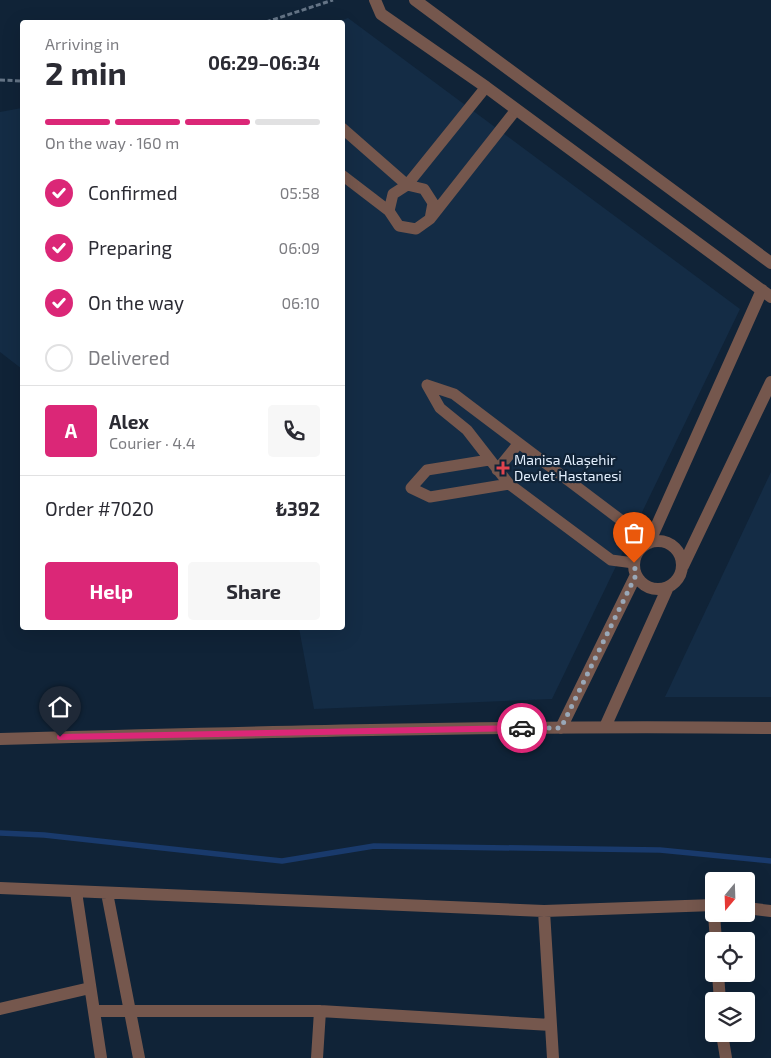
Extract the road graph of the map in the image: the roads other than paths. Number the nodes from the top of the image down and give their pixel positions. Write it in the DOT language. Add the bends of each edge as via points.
graph roads {
  1 [pos="375,0"];
  2 [pos="415,0"];
  3 [pos="486,87"];
  4 [pos="515,111"];
  5 [pos="345,131"];
  6 [pos="345,177"];
  7 [pos="407,185"];
  8 [pos="389,211"];
  9 [pos="430,219"];
  10 [pos="771,263"];
  11 [pos="766,293"];
  12 [pos="771,382"];
  13 [pos="518,444"];
  14 [pos="493,465"];
  15 [pos="509,484"];
  16 [pos="645,545"];
  17 [pos="683,566"];
  18 [pos="635,569"];
  19 [pos="668,587"];
  20 [pos="605,727"];
  21 [pos="561,728"];
  22 [pos="771,728"];
  23 [pos="0,739"];
  24 [pos="0,888"];
  25 [pos="76,892"];
  26 [pos="107,893"];
  27 [pos="705,905"];
  28 [pos="755,909"];
  29 [pos="771,911"];
  30 [pos="544,912"];
  31 [pos="90,988"];
  32 [pos="0,1009"];
  33 [pos="94,1011"];
  34 [pos="130,1011"];
  35 [pos="320,1011"];
  36 [pos="551,1025"];
  37 [pos="723,1042"];
  38 [pos="101,1058"];
  39 [pos="139,1058"];
  40 [pos="317,1058"];
  41 [pos="553,1058"];
  42 [pos="726,1058"];
  1 -- 3 [label="street" via="381,14"];
  2 -- 10 [label="street"];
  3 -- 4 [label="street"];
  3 -- 7 [label="lane"];
  4 -- 9 [label="lane"];
  4 -- 11 [label="street"];
  5 -- 7 [label="lane"];
  6 -- 8 [label="lane"];
  7 -- 8 [label="lane" via="392,194"];
  7 -- 9 [label="lane" via="424,188 433,203"];
  8 -- 9 [label="lane" via="398,226 416,229"];
  11 -- 16 [label="street"];
  12 -- 17 [label="street"];
  13 -- 14 [label="lane"];
  13 -- 14 [label="lane" via="454,394 427,385 440,408 467,430"];
  13 -- 16 [label="lane" via="638,533"];
  14 -- 15 [label="lane"];
  14 -- 15 [label="lane" via="427,470 411,488 430,497"];
  15 -- 18 [label="lane" via="611,560"];
  16 -- 17 [label="street" via="665,542 672,545 682,558"];
  16 -- 18 [label="street"];
  17 -- 19 [label="street" via="679,579"];
  18 -- 19 [label="street" via="646,586 653,589"];
  18 -- 21 [label="street"];
  19 -- 20 [label="street"];
  20 -- 21 [label="street"];
  20 -- 22 [label="street"];
  21 -- 23 [label="street"];
  24 -- 25 [label="street"];
  25 -- 26 [label="street"];
  25 -- 31 [label="street"];
  26 -- 30 [label="street"];
  26 -- 34 [label="street"];
  27 -- 30 [label="street"];
  28 -- 29 [label="street"];
  30 -- 36 [label="street"];
  31 -- 32 [label="street"];
  31 -- 33 [label="street"];
  33 -- 34 [label="street"];
  33 -- 38 [label="street"];
  34 -- 35 [label="street"];
  34 -- 39 [label="street"];
  35 -- 36 [label="street"];
  35 -- 40 [label="street"];
  36 -- 41 [label="street"];
  37 -- 42 [label="street"];
}
